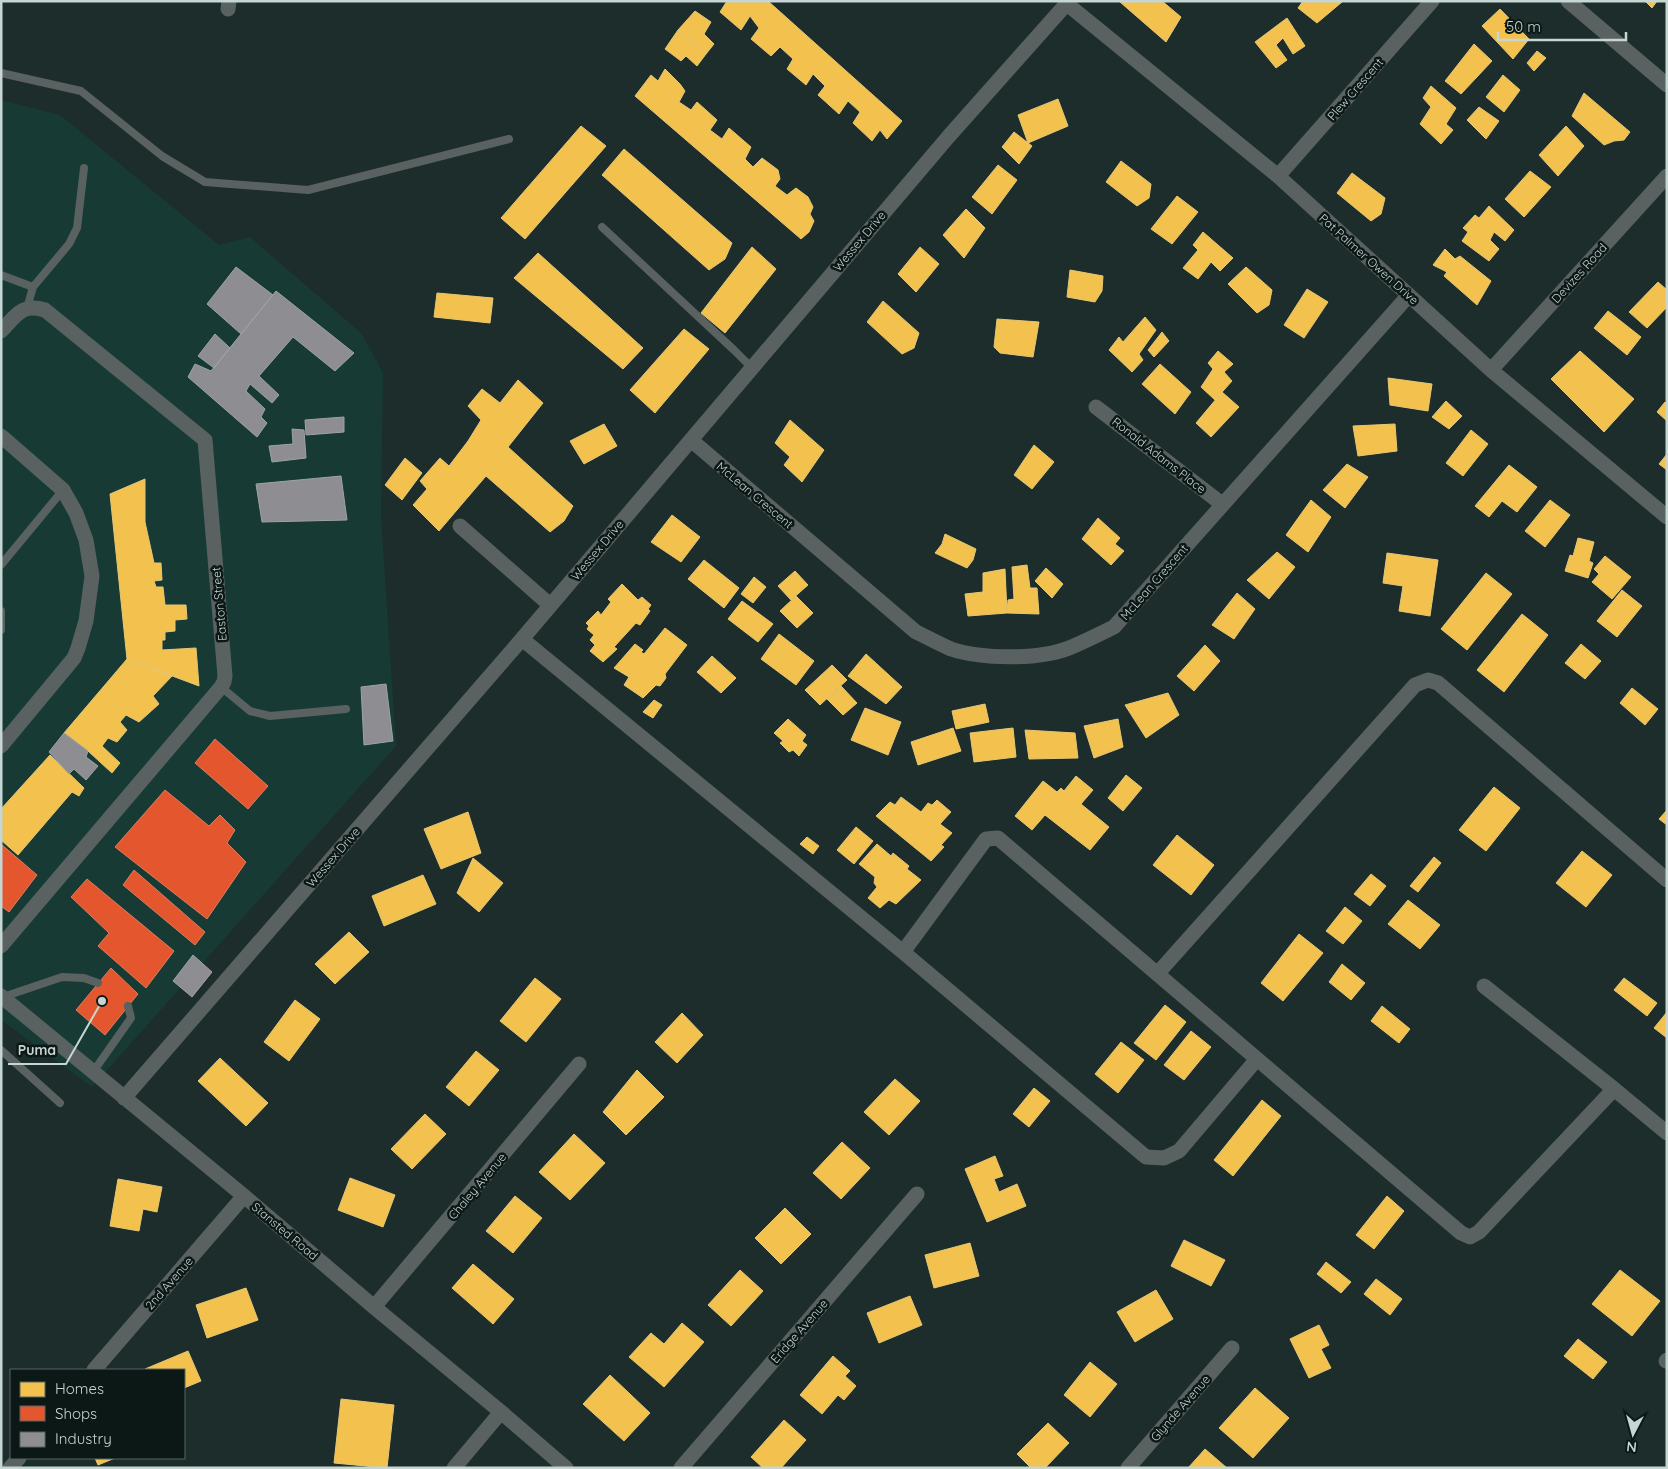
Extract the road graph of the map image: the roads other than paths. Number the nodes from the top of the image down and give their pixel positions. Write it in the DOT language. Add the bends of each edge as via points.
graph roads {
  1 [pos="1432,1"];
  2 [pos="1568,1"];
  3 [pos="1068,3"];
  4 [pos="1,73"];
  5 [pos="1667,85"];
  6 [pos="509,139"];
  7 [pos="84,168"];
  8 [pos="1278,176"];
  9 [pos="1667,176"];
  10 [pos="602,227"];
  11 [pos="1,275"];
  12 [pos="33,287"];
  13 [pos="1409,295"];
  14 [pos="27,308"];
  15 [pos="1,331"];
  16 [pos="752,368"];
  17 [pos="1491,370"];
  18 [pos="1096,406"];
  19 [pos="1,436"];
  20 [pos="691,440"];
  21 [pos="63,490"];
  22 [pos="1222,504"];
  23 [pos="1667,517"];
  24 [pos="460,526"];
  25 [pos="1,565"];
  26 [pos="550,606"];
  27 [pos="1,611"];
  28 [pos="1,630"];
  29 [pos="522,639"];
  30 [pos="221,687"];
  31 [pos="346,709"];
  32 [pos="1,746"];
  33 [pos="1667,880"];
  34 [pos="1,946"];
  35 [pos="903,952"];
  36 [pos="1158,974"];
  37 [pos="98,983"];
  38 [pos="1484,986"];
  39 [pos="2,996"];
  40 [pos="128,1006"];
  41 [pos="1,1050"];
  42 [pos="1257,1059"];
  43 [pos="579,1064"];
  44 [pos="92,1072"];
  45 [pos="1614,1089"];
  46 [pos="124,1098"];
  47 [pos="60,1103"];
  48 [pos="1667,1133"];
  49 [pos="916,1194"];
  50 [pos="244,1196"];
  51 [pos="374,1307"];
  52 [pos="1232,1348"];
  53 [pos="95,1369"];
  54 [pos="502,1412"];
  55 [pos="454,1468"];
  56 [pos="566,1468"];
  57 [pos="681,1468"];
  58 [pos="1128,1468"];
  1 -- 8 [label="street, Plew Crescent"];
  2 -- 5 [label="street"];
  3 -- 8 [label="street, Pat Palmer Owen Drive"];
  3 -- 16 [label="street, Wessex Drive" via="949,136"];
  4 -- 6 [label="lane" via="81,91 162,156 205,182 308,190"];
  7 -- 12 [label="lane" via="77,228 69,244"];
  8 -- 13 [label="street, Pat Palmer Owen Drive"];
  9 -- 17 [label="street, Devizes Road"];
  10 -- 16 [label="lane"];
  11 -- 12 [label="lane"];
  12 -- 14 [label="lane"];
  13 -- 17 [label="street, Pat Palmer Owen Drive"];
  13 -- 22 [label="street, McLean Crescent"];
  14 -- 15 [label="street" via="22,309"];
  14 -- 30 [label="street, Easton Street" via="44,310 204,440 225,676"];
  16 -- 20 [label="street, Wessex Drive"];
  17 -- 23 [label="street, Pat Palmer Owen Drive"];
  18 -- 22 [label="street, Ronald Adams Place"];
  19 -- 21 [label="street"];
  20 -- 22 [label="street, McLean Crescent" via="916,632 951,649 975,654 1040,656 1068,649 1114,627"];
  20 -- 26 [label="street, Wessex Drive"];
  21 -- 25 [label="lane"];
  21 -- 32 [label="street" via="76,513 88,549 92,576 86,621 74,658"];
  24 -- 26 [label="street"];
  26 -- 29 [label="street, Wessex Drive"];
  27 -- 28 [label="lane"];
  29 -- 35 [label="street"];
  29 -- 46 [label="street, Wessex Drive"];
  30 -- 31 [label="lane" via="250,712 270,716"];
  30 -- 34 [label="street"];
  33 -- 36 [label="street" via="1438,683 1428,680 1415,684"];
  35 -- 36 [label="street" via="986,840 998,838"];
  35 -- 42 [label="street" via="1146,1157 1164,1158 1179,1151"];
  36 -- 42 [label="street"];
  37 -- 39 [label="lane" via="84,978 62,977"];
  38 -- 45 [label="street"];
  39 -- 44 [label="street, Stansted Road"];
  40 -- 44 [label="lane" via="131,1018"];
  41 -- 47 [label="lane"];
  42 -- 45 [label="street" via="1461,1233 1470,1237 1479,1232"];
  43 -- 51 [label="street, Chaley Avenue"];
  44 -- 46 [label="street, Stansted Road"];
  45 -- 48 [label="street"];
  46 -- 50 [label="street, Stansted Road"];
  49 -- 57 [label="street, Eridge Avenue"];
  50 -- 51 [label="street, Stansted Road"];
  50 -- 53 [label="street, 2nd Avenue"];
  51 -- 54 [label="street, Stansted Road"];
  52 -- 58 [label="street, Glynde Avenue"];
  54 -- 55 [label="street"];
  54 -- 56 [label="street, Stansted Road"];
}
